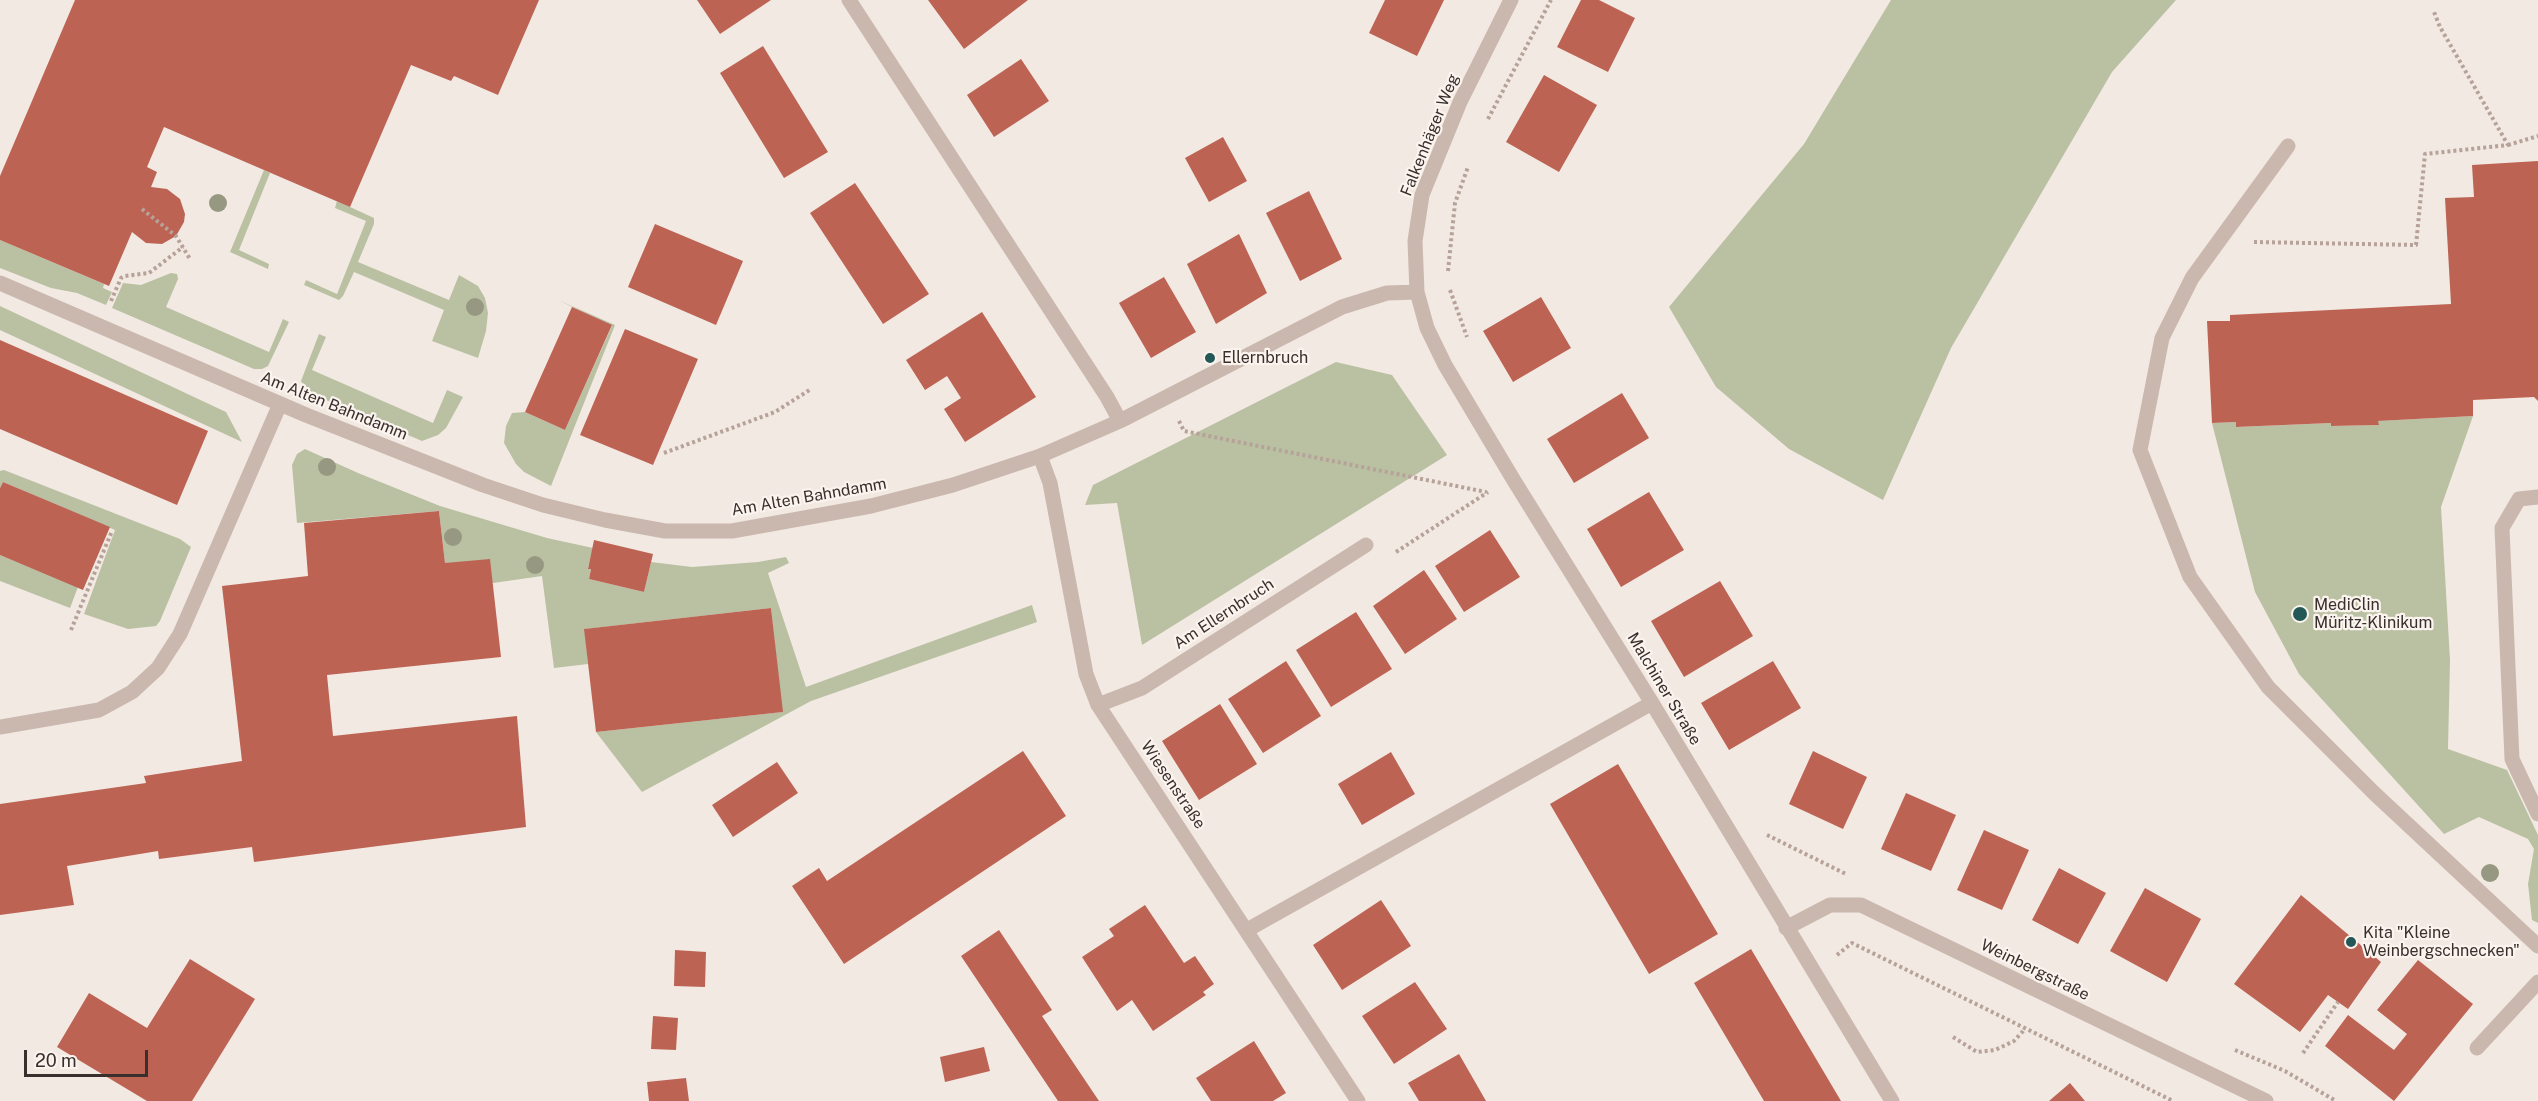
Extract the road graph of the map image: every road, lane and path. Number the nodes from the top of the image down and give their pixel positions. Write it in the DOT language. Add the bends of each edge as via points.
graph roads {
  1 [pos="849,0"];
  2 [pos="1511,0"];
  3 [pos="1551,0"];
  4 [pos="2434,12"];
  5 [pos="1484,126"];
  6 [pos="2538,136"];
  7 [pos="2508,145"];
  8 [pos="2288,146"];
  9 [pos="1471,159"];
  10 [pos="141,208"];
  11 [pos="2217,241"];
  12 [pos="183,247"];
  13 [pos="190,259"];
  14 [pos="0,283"];
  15 [pos="1418,291"];
  16 [pos="100,326"];
  17 [pos="1470,345"];
  18 [pos="811,389"];
  19 [pos="1167,396"];
  20 [pos="280,404"];
  21 [pos="1120,421"];
  22 [pos="664,453"];
  23 [pos="1040,456"];
  24 [pos="1513,479"];
  25 [pos="1487,492"];
  26 [pos="2538,497"];
  27 [pos="112,531"];
  28 [pos="1366,545"];
  29 [pos="71,630"];
  30 [pos="1652,703"];
  31 [pos="1098,705"];
  32 [pos="0,727"];
  33 [pos="2538,814"];
  34 [pos="1766,835"];
  35 [pos="1850,876"];
  36 [pos="1786,928"];
  37 [pos="1247,930"];
  38 [pos="2538,946"];
  39 [pos="1837,964"];
  40 [pos="2538,982"];
  41 [pos="2338,1002"];
  42 [pos="2025,1029"];
  43 [pos="1953,1037"];
  44 [pos="2477,1047"];
  45 [pos="2231,1049"];
  46 [pos="2303,1053"];
  47 [pos="1358,1101"];
  48 [pos="1892,1101"];
  49 [pos="2173,1101"];
  50 [pos="2266,1101"];
  51 [pos="2336,1101"];
  1 -- 21 [label="street"];
  2 -- 15 [label="street, Falkenhäger Weg" via="1460,102 1422,195 1415,241"];
  3 -- 5 [label="path"];
  4 -- 7 [label="path"];
  6 -- 7 [label="path"];
  7 -- 11 [label="path" via="2425,154 2415,245"];
  8 -- 11 [label="street"];
  9 -- 17 [label="path" via="1455,203 1447,282"];
  10 -- 12 [label="path" via="176,236"];
  11 -- 38 [label="street" via="2192,278 2162,338 2140,450 2190,577 2268,687 2373,793"];
  12 -- 13 [label="path"];
  12 -- 16 [label="path" via="149,273 121,278"];
  14 -- 16 [label="street, Am Alten Bahndamm"];
  15 -- 19 [label="street" via="1388,293 1342,307"];
  15 -- 24 [label="street, Malchiner Straße" via="1427,328 1445,365"];
  16 -- 20 [label="street, Am Alten Bahndamm"];
  18 -- 22 [label="path" via="775,412"];
  19 -- 21 [label="street"];
  19 -- 25 [label="path" via="1184,432"];
  20 -- 23 [label="street, Am Alten Bahndamm" via="454,474 533,501 665,531 732,531 838,513 953,485"];
  20 -- 32 [label="street" via="180,634 158,668 132,692 99,710"];
  21 -- 23 [label="street, Am Alten Bahndamm"];
  23 -- 31 [label="street, Wiesenstraße" via="1050,483 1086,674"];
  24 -- 25 [label="path"];
  24 -- 30 [label="street, Malchiner Straße"];
  25 -- 28 [label="path" via="1385,559"];
  26 -- 33 [label="street" via="2519,499 2502,528 2512,759"];
  27 -- 29 [label="path"];
  28 -- 31 [label="street, Am Ellernbruch" via="1142,688"];
  30 -- 36 [label="street, Malchiner Straße"];
  30 -- 37 [label="street"];
  31 -- 37 [label="street, Wiesenstraße"];
  34 -- 35 [label="path"];
  36 -- 48 [label="street, Malchiner Straße"];
  36 -- 50 [label="street, Weinbergstraße" via="1830,905 1861,905"];
  37 -- 47 [label="street, Wiesenstraße"];
  39 -- 42 [label="path" via="1836,956 1852,943"];
  40 -- 44 [label="street"];
  41 -- 46 [label="path"];
  42 -- 43 [label="path" via="2014,1041 1995,1050 1977,1052"];
  42 -- 49 [label="path"];
  45 -- 51 [label="path" via="2285,1071"];
}
